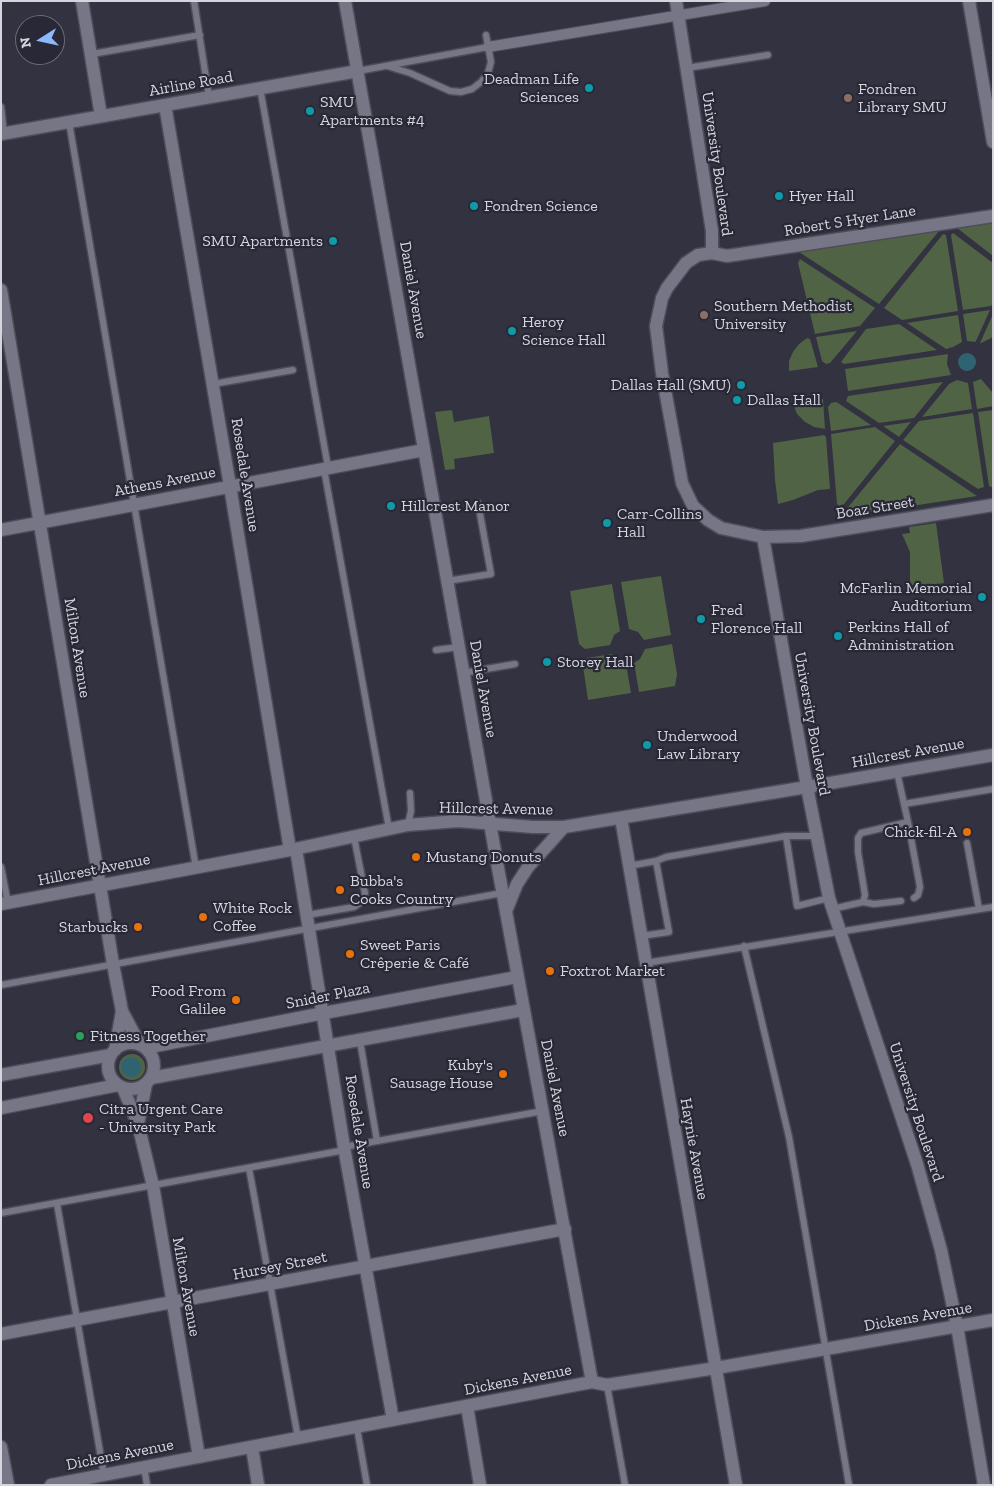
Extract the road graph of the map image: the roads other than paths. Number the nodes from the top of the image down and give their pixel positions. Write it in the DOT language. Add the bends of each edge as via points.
graph roads {
  1 [pos="82,1"];
  2 [pos="194,1"];
  3 [pos="345,1"];
  4 [pos="676,1"];
  5 [pos="765,1"];
  6 [pos="969,1"];
  7 [pos="678,16"];
  8 [pos="200,35"];
  9 [pos="486,35"];
  10 [pos="488,47"];
  11 [pos="92,54"];
  12 [pos="768,55"];
  13 [pos="387,66"];
  14 [pos="687,68"];
  15 [pos="358,71"];
  16 [pos="260,88"];
  17 [pos="209,97"];
  18 [pos="165,105"];
  19 [pos="1,107"];
  20 [pos="101,116"];
  21 [pos="69,122"];
  22 [pos="3,134"];
  23 [pos="993,142"];
  24 [pos="993,216"];
  25 [pos="712,254"];
  26 [pos="1,290"];
  27 [pos="293,370"];
  28 [pos="213,384"];
  29 [pos="424,450"];
  30 [pos="326,467"];
  31 [pos="230,486"];
  32 [pos="478,504"];
  33 [pos="134,505"];
  34 [pos="993,505"];
  35 [pos="40,523"];
  36 [pos="1,530"];
  37 [pos="763,537"];
  38 [pos="447,581"];
  39 [pos="459,647"];
  40 [pos="436,650"];
  41 [pos="515,664"];
  42 [pos="463,673"];
  43 [pos="993,755"];
  44 [pos="898,772"];
  45 [pos="807,788"];
  46 [pos="993,790"];
  47 [pos="410,792"];
  48 [pos="904,804"];
  49 [pos="621,818"];
  50 [pos="908,822"];
  51 [pos="490,824"];
  52 [pos="408,825"];
  53 [pos="564,826"];
  54 [pos="389,829"];
  55 [pos="354,836"];
  56 [pos="786,836"];
  57 [pos="816,836"];
  58 [pos="967,842"];
  59 [pos="293,849"];
  60 [pos="656,862"];
  61 [pos="1,866"];
  62 [pos="629,866"];
  63 [pos="196,868"];
  64 [pos="99,886"];
  65 [pos="502,893"];
  66 [pos="914,898"];
  67 [pos="901,901"];
  68 [pos="863,902"];
  69 [pos="4,904"];
  70 [pos="831,904"];
  71 [pos="993,907"];
  72 [pos="979,909"];
  73 [pos="506,911"];
  74 [pos="308,921"];
  75 [pos="840,932"];
  76 [pos="641,936"];
  77 [pos="744,946"];
  78 [pos="646,962"];
  79 [pos="113,964"];
  80 [pos="517,977"];
  81 [pos="1,985"];
  82 [pos="523,1010"];
  83 [pos="122,1011"];
  84 [pos="324,1013"];
  85 [pos="360,1041"];
  86 [pos="142,1046"];
  87 [pos="328,1046"];
  88 [pos="113,1052"];
  89 [pos="1,1075"];
  90 [pos="149,1081"];
  91 [pos="120,1086"];
  92 [pos="1,1108"];
  93 [pos="543,1111"];
  94 [pos="138,1124"];
  95 [pos="377,1141"];
  96 [pos="344,1148"];
  97 [pos="249,1168"];
  98 [pos="153,1186"];
  99 [pos="56,1204"];
  100 [pos="1,1213"];
  101 [pos="565,1229"];
  102 [pos="365,1266"];
  103 [pos="270,1284"];
  104 [pos="172,1302"];
  105 [pos="77,1320"];
  106 [pos="993,1320"];
  107 [pos="957,1326"];
  108 [pos="1,1334"];
  109 [pos="826,1350"];
  110 [pos="716,1368"];
  111 [pos="592,1382"];
  112 [pos="608,1385"];
  113 [pos="467,1406"];
  114 [pos="392,1420"];
  115 [pos="357,1428"];
  116 [pos="298,1438"];
  117 [pos="1,1447"];
  118 [pos="252,1447"];
  119 [pos="199,1457"];
  120 [pos="144,1468"];
  121 [pos="104,1475"];
  122 [pos="8,1485"];
  123 [pos="51,1485"];
  124 [pos="147,1485"];
  125 [pos="258,1485"];
  126 [pos="367,1485"];
  127 [pos="480,1485"];
  128 [pos="625,1485"];
  129 [pos="736,1485"];
  130 [pos="849,1485"];
  131 [pos="984,1485"];
  1 -- 11 [label="street"];
  2 -- 8 [label="lane"];
  3 -- 15 [label="street, Daniel Avenue"];
  4 -- 7 [label="street, University Boulevard"];
  5 -- 7 [label="street, Airline Road"];
  6 -- 23 [label="street"];
  7 -- 10 [label="street, Airline Road"];
  7 -- 14 [label="street, University Boulevard"];
  8 -- 11 [label="lane"];
  8 -- 17 [label="lane"];
  9 -- 10 [label="lane"];
  10 -- 13 [label="lane, Airline Road"];
  10 -- 13 [label="lane, Airline Road" via="491,62 488,73 476,85 461,92 450,91"];
  11 -- 20 [label="street"];
  12 -- 14 [label="lane"];
  13 -- 15 [label="lane, Airline Road"];
  14 -- 25 [label="street, University Boulevard" via="712,231"];
  15 -- 16 [label="street, Airline Road"];
  15 -- 29 [label="street, Daniel Avenue"];
  16 -- 17 [label="street, Airline Road"];
  16 -- 30 [label="lane"];
  17 -- 18 [label="street, Airline Road"];
  18 -- 20 [label="street, Airline Road"];
  18 -- 28 [label="street, Rosedale Avenue"];
  19 -- 22 [label="lane"];
  20 -- 21 [label="street, Airline Road"];
  21 -- 22 [label="street, Airline Road"];
  21 -- 33 [label="lane"];
  24 -- 25 [label="street, Robert S Hyer Lane" via="727,256"];
  25 -- 37 [label="street, University Boulevard" via="698,255 686,263 667,288 658,313 657,342 674,443 682,483 693,506 721,528"];
  26 -- 35 [label="street, Milton Avenue"];
  27 -- 28 [label="lane"];
  28 -- 31 [label="street, Rosedale Avenue"];
  29 -- 30 [label="street, Athens Avenue"];
  29 -- 38 [label="street, Daniel Avenue"];
  30 -- 31 [label="street, Athens Avenue"];
  30 -- 54 [label="lane"];
  31 -- 33 [label="street, Athens Avenue"];
  31 -- 59 [label="street, Rosedale Avenue"];
  32 -- 38 [label="lane" via="491,574"];
  33 -- 35 [label="street, Athens Avenue"];
  33 -- 63 [label="lane"];
  34 -- 37 [label="street, Boaz Street" via="818,534"];
  35 -- 36 [label="street, Athens Avenue"];
  35 -- 64 [label="street, Milton Avenue"];
  37 -- 45 [label="street, University Boulevard"];
  38 -- 39 [label="street, Daniel Avenue"];
  39 -- 40 [label="lane"];
  39 -- 42 [label="street, Daniel Avenue"];
  41 -- 42 [label="lane"];
  42 -- 51 [label="street, Daniel Avenue"];
  43 -- 44 [label="street, Hillcrest Avenue"];
  44 -- 45 [label="street, Hillcrest Avenue"];
  44 -- 48 [label="lane"];
  45 -- 49 [label="street, Hillcrest Avenue"];
  45 -- 57 [label="street, University Boulevard"];
  46 -- 48 [label="lane"];
  47 -- 52 [label="lane"];
  48 -- 50 [label="lane"];
  49 -- 53 [label="street, Hillcrest Avenue"];
  49 -- 62 [label="street, Haynie Avenue"];
  50 -- 66 [label="lane" via="920,887"];
  50 -- 68 [label="lane" via="861,833 858,838 865,895"];
  51 -- 52 [label="street, Hillcrest Avenue" via="458,821"];
  51 -- 53 [label="street, Hillcrest Avenue"];
  51 -- 65 [label="street, Daniel Avenue"];
  52 -- 54 [label="street, Hillcrest Avenue"];
  53 -- 73 [label="street" via="516,884"];
  54 -- 55 [label="street, Hillcrest Avenue"];
  55 -- 59 [label="street, Hillcrest Avenue"];
  55 -- 74 [label="lane" via="365,893 360,903"];
  56 -- 57 [label="lane"];
  56 -- 60 [label="lane" via="666,857"];
  56 -- 70 [label="lane" via="797,906"];
  57 -- 70 [label="street, University Boulevard"];
  58 -- 72 [label="lane"];
  59 -- 63 [label="street, Hillcrest Avenue"];
  59 -- 74 [label="street, Rosedale Avenue"];
  60 -- 62 [label="lane"];
  60 -- 76 [label="lane" via="668,932"];
  61 -- 69 [label="lane"];
  62 -- 76 [label="street, Haynie Avenue"];
  63 -- 64 [label="street, Hillcrest Avenue"];
  64 -- 69 [label="street, Hillcrest Avenue"];
  64 -- 79 [label="street, Milton Avenue"];
  65 -- 73 [label="street, Daniel Avenue"];
  65 -- 74 [label="lane"];
  67 -- 68 [label="lane"];
  68 -- 70 [label="lane"];
  70 -- 75 [label="street, University Boulevard"];
  71 -- 72 [label="lane"];
  72 -- 75 [label="lane"];
  73 -- 80 [label="street, Daniel Avenue"];
  74 -- 79 [label="lane"];
  74 -- 84 [label="street, Rosedale Avenue"];
  75 -- 77 [label="lane"];
  75 -- 107 [label="street, University Boulevard" via="917,1164 941,1250"];
  76 -- 78 [label="street, Haynie Avenue"];
  77 -- 78 [label="lane"];
  77 -- 109 [label="lane" via="789,1138"];
  78 -- 110 [label="street, Haynie Avenue"];
  79 -- 81 [label="lane"];
  79 -- 83 [label="street, Milton Avenue"];
  80 -- 82 [label="street, Daniel Avenue"];
  80 -- 84 [label="street, Snider Plaza"];
  82 -- 85 [label="street"];
  82 -- 93 [label="street, Daniel Avenue"];
  83 -- 86 [label="street, Milton Avenue"];
  83 -- 88 [label="street, Milton Avenue"];
  84 -- 86 [label="street, Snider Plaza"];
  84 -- 87 [label="street, Rosedale Avenue"];
  85 -- 87 [label="street"];
  85 -- 95 [label="lane"];
  86 -- 88 [label="street" via="127,1044"];
  86 -- 90 [label="street" via="154,1062"];
  87 -- 90 [label="street"];
  87 -- 96 [label="street, Rosedale Avenue"];
  88 -- 89 [label="street"];
  88 -- 91 [label="street" via="108,1063 109,1072"];
  90 -- 91 [label="street" via="135,1089"];
  90 -- 94 [label="street, Milton Avenue"];
  91 -- 92 [label="street"];
  91 -- 94 [label="street, Milton Avenue"];
  93 -- 95 [label="lane"];
  93 -- 101 [label="street, Daniel Avenue"];
  94 -- 98 [label="street, Milton Avenue"];
  95 -- 96 [label="lane"];
  96 -- 97 [label="lane"];
  96 -- 102 [label="street, Rosedale Avenue"];
  97 -- 98 [label="lane"];
  97 -- 103 [label="lane"];
  98 -- 99 [label="lane"];
  98 -- 104 [label="street, Milton Avenue"];
  99 -- 100 [label="lane"];
  99 -- 105 [label="lane"];
  101 -- 102 [label="street, Hursey Street"];
  101 -- 111 [label="street, Daniel Avenue"];
  102 -- 103 [label="street, Hursey Street"];
  102 -- 114 [label="street, Rosedale Avenue"];
  103 -- 104 [label="street, Hursey Street"];
  103 -- 116 [label="lane"];
  104 -- 105 [label="street, Hursey Street"];
  104 -- 119 [label="street, Milton Avenue"];
  105 -- 108 [label="street, Hursey Street"];
  105 -- 121 [label="lane"];
  106 -- 107 [label="street, Dickens Avenue"];
  107 -- 109 [label="street, Dickens Avenue"];
  107 -- 131 [label="street, University Boulevard"];
  109 -- 110 [label="street, Dickens Avenue"];
  109 -- 130 [label="lane"];
  110 -- 112 [label="street, Dickens Avenue"];
  110 -- 129 [label="street, Haynie Avenue"];
  111 -- 112 [label="street, Dickens Avenue"];
  111 -- 113 [label="street, Dickens Avenue"];
  112 -- 128 [label="lane"];
  113 -- 114 [label="street, Dickens Avenue"];
  113 -- 127 [label="street"];
  114 -- 115 [label="street, Dickens Avenue"];
  115 -- 116 [label="street, Dickens Avenue"];
  115 -- 126 [label="lane"];
  116 -- 118 [label="street, Dickens Avenue"];
  117 -- 122 [label="street"];
  118 -- 119 [label="street, Dickens Avenue"];
  118 -- 125 [label="street"];
  119 -- 120 [label="street, Dickens Avenue"];
  120 -- 121 [label="street, Dickens Avenue"];
  120 -- 124 [label="lane"];
  121 -- 123 [label="street, Dickens Avenue"];
}
